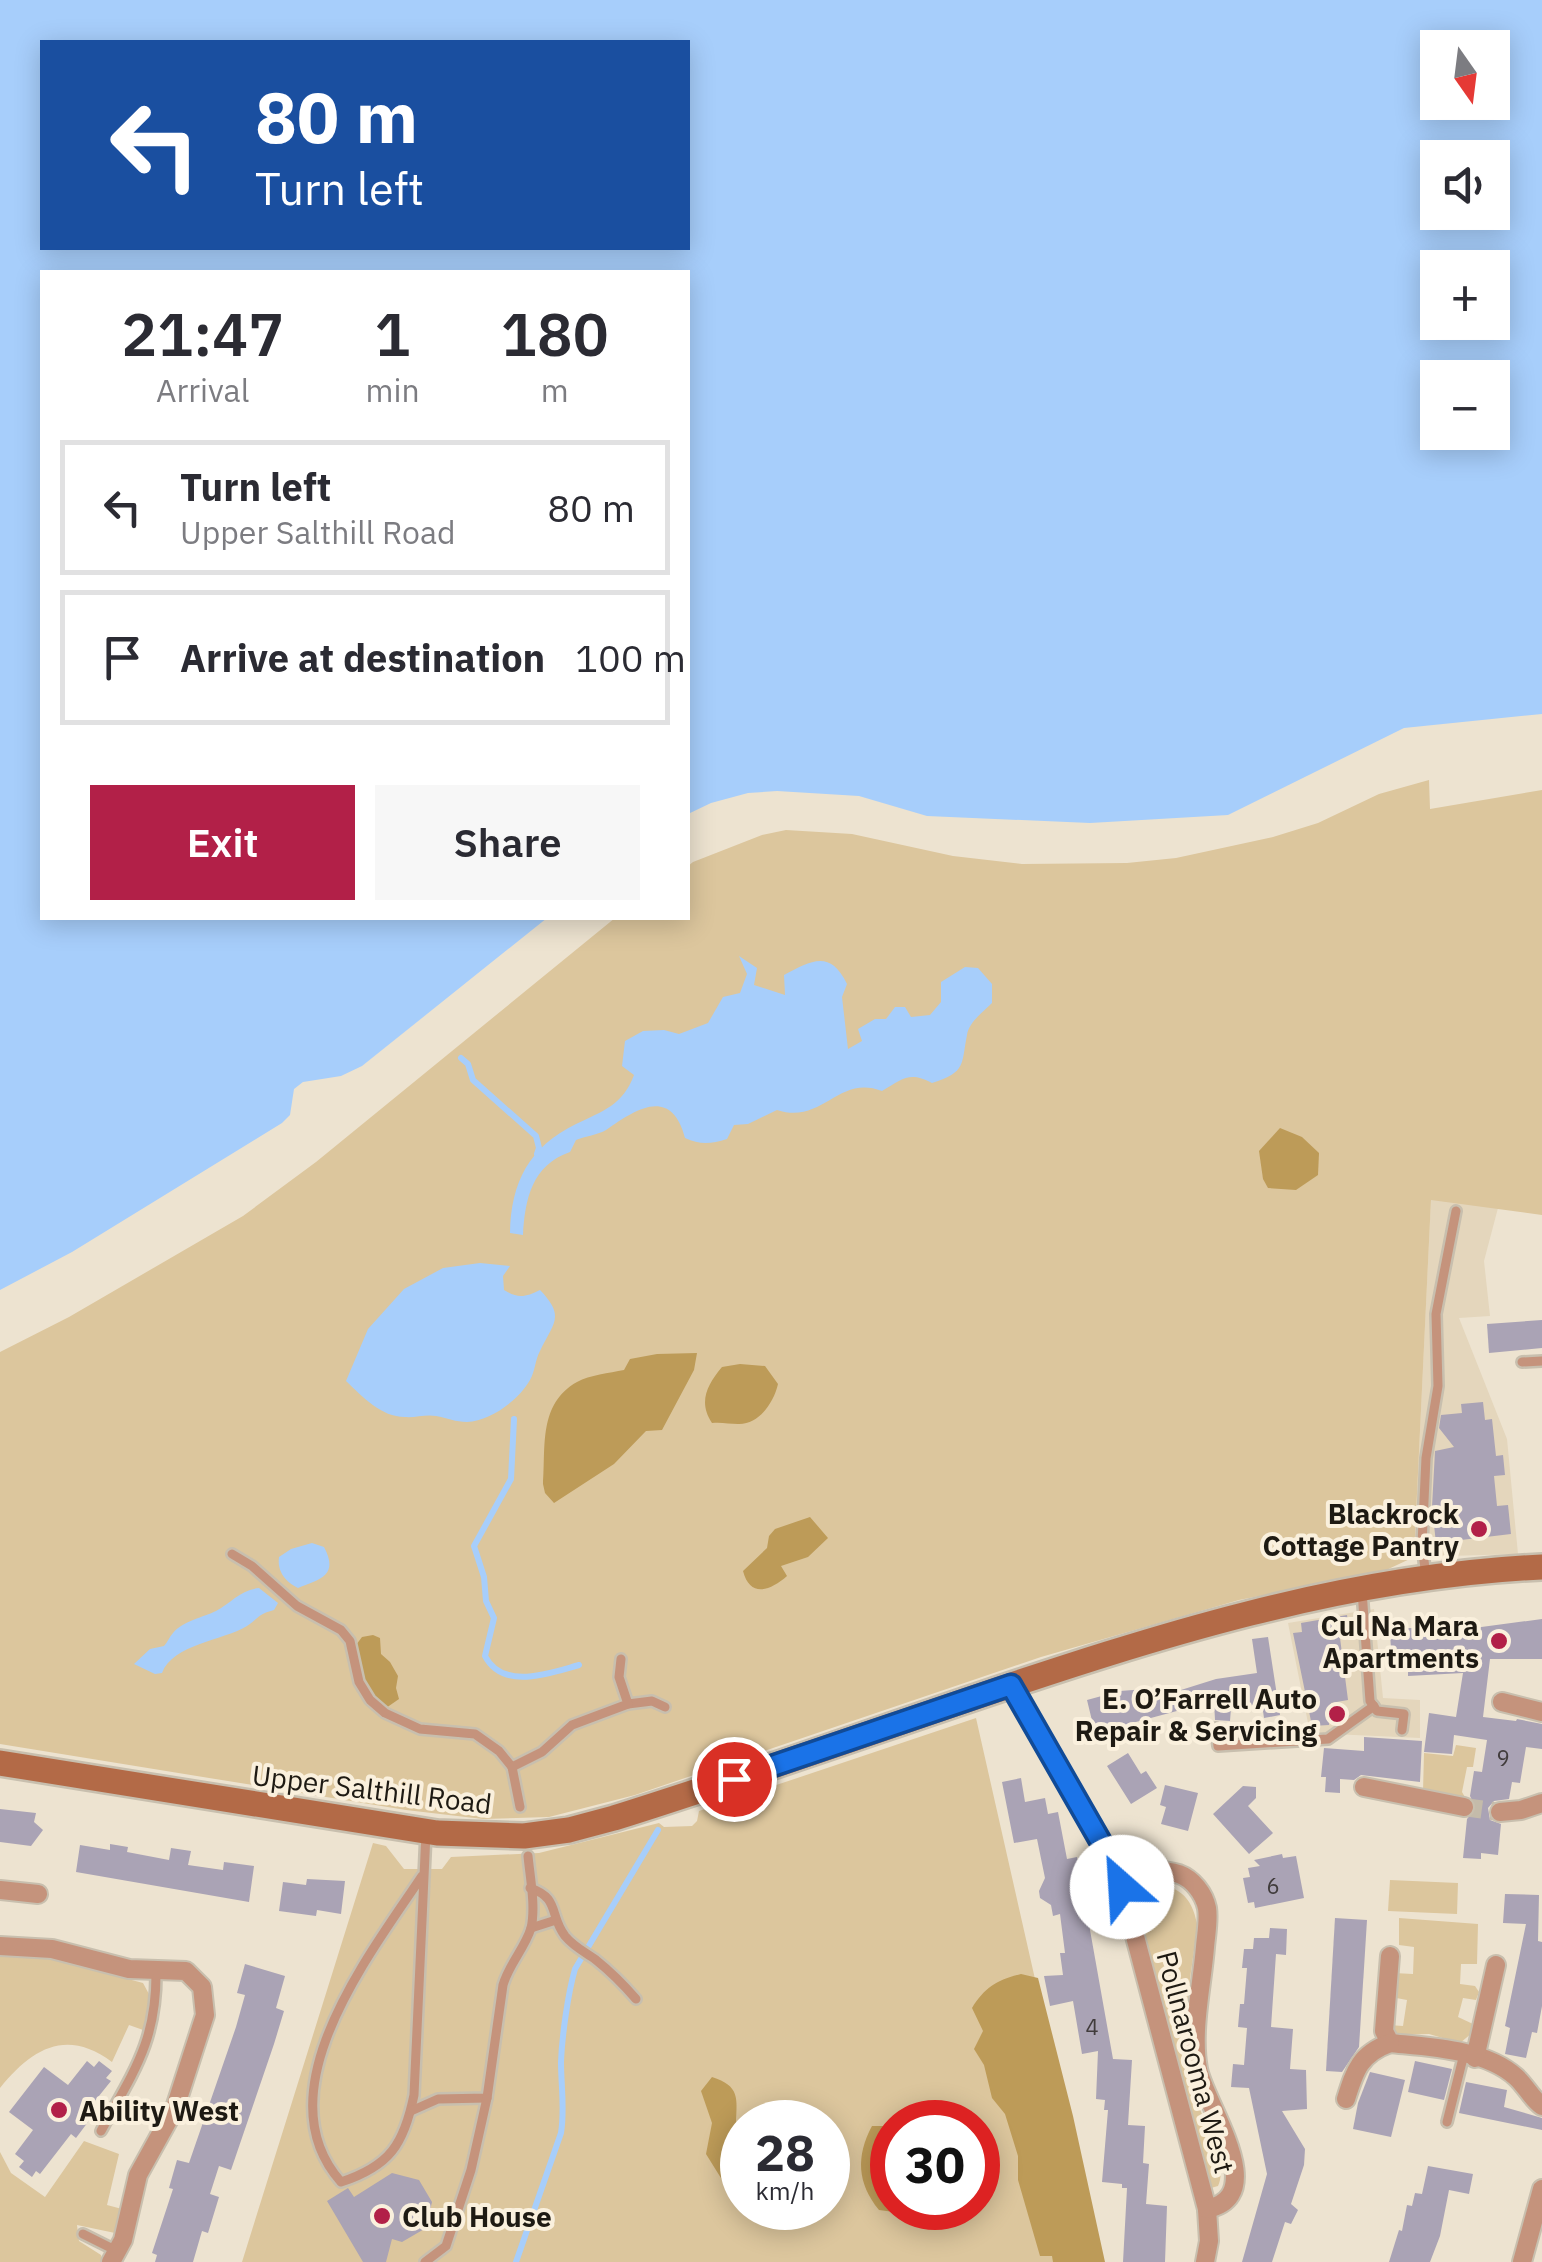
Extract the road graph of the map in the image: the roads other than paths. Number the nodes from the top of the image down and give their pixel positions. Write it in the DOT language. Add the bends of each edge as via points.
graph roads {
  1 [pos="1456,1211"];
  2 [pos="1542,1361"];
  3 [pos="1522,1362"];
  4 [pos="232,1554"];
  5 [pos="1542,1567"];
  6 [pos="1426,1580"];
  7 [pos="1362,1591"];
  8 [pos="621,1660"];
  9 [pos="1011,1685"];
  10 [pos="1502,1702"];
  11 [pos="628,1704"];
  12 [pos="1374,1706"];
  13 [pos="666,1707"];
  14 [pos="1542,1712"];
  15 [pos="1216,1728"];
  16 [pos="1402,1730"];
  17 [pos="0,1763"];
  18 [pos="512,1767"];
  19 [pos="1364,1788"];
  20 [pos="1542,1803"];
  21 [pos="1464,1807"];
  22 [pos="520,1808"];
  23 [pos="1500,1812"];
  24 [pos="426,1831"];
  25 [pos="528,1856"];
  26 [pos="1118,1872"];
  27 [pos="422,1876"];
  28 [pos="530,1888"];
  29 [pos="0,1890"];
  30 [pos="38,1894"];
  31 [pos="556,1920"];
  32 [pos="530,1928"];
  33 [pos="0,1946"];
  34 [pos="1390,1956"];
  35 [pos="1496,1965"];
  36 [pos="156,1970"];
  37 [pos="636,1999"];
  38 [pos="1390,2043"];
  39 [pos="1469,2056"];
  40 [pos="487,2098"];
  41 [pos="1346,2099"];
  42 [pos="1542,2106"];
  43 [pos="410,2110"];
  44 [pos="1447,2122"];
  45 [pos="100,2131"];
  46 [pos="1542,2189"];
  47 [pos="1207,2209"];
  48 [pos="83,2234"];
  49 [pos="114,2257"];
  50 [pos="425,2262"];
  51 [pos="1205,2262"];
  52 [pos="1522,2262"];
  1 -- 6 [label="lane" via="1436,1314 1438,1386 1423,1526"];
  2 -- 3 [label="lane"];
  4 -- 18 [label="lane" via="297,1606 340,1630 350,1641 359,1682 385,1712 420,1729 475,1734"];
  5 -- 6 [label="main road, Upper Salthill Road"];
  6 -- 7 [label="main road, Upper Salthill Road"];
  7 -- 9 [label="main road, Upper Salthill Road" via="1247,1613"];
  7 -- 12 [label="lane"];
  8 -- 11 [label="lane"];
  9 -- 24 [label="main road, Upper Salthill Road" via="569,1830 506,1836"];
  9 -- 26 [label="street, Pollnarooma West"];
  10 -- 14 [label="street"];
  11 -- 13 [label="lane"];
  11 -- 18 [label="lane" via="572,1725"];
  12 -- 15 [label="lane" via="1328,1739 1218,1746"];
  12 -- 16 [label="lane" via="1404,1714"];
  17 -- 24 [label="main road, Upper Salthill Road"];
  18 -- 22 [label="lane"];
  19 -- 21 [label="street"];
  20 -- 23 [label="street"];
  24 -- 27 [label="lane"];
  25 -- 28 [label="lane"];
  26 -- 47 [label="street, Pollnarooma West"];
  26 -- 47 [label="street, Pollnarooma West" via="1179,1874 1194,1883 1207,1907 1198,2066 1236,2175 1228,2196"];
  27 -- 43 [label="lane"];
  27 -- 43 [label="lane" via="352,1987 314,2080 312,2123 341,2182 370,2173 393,2151"];
  28 -- 31 [label="lane" via="554,1904"];
  28 -- 32 [label="lane"];
  29 -- 30 [label="street"];
  31 -- 32 [label="lane"];
  31 -- 37 [label="lane" via="579,1950"];
  32 -- 40 [label="lane" via="503,1985"];
  33 -- 36 [label="street"];
  34 -- 38 [label="street" via="1384,2031"];
  35 -- 39 [label="street"];
  36 -- 45 [label="lane" via="149,2041"];
  36 -- 49 [label="street" via="186,1970 195,1977 205,2015 175,2108 138,2175"];
  38 -- 39 [label="street" via="1432,2044"];
  38 -- 41 [label="street" via="1358,2062"];
  39 -- 42 [label="street" via="1517,2078"];
  39 -- 44 [label="lane"];
  40 -- 43 [label="lane" via="438,2100"];
  40 -- 50 [label="lane" via="446,2246"];
  46 -- 52 [label="street"];
  47 -- 51 [label="street, Pollnarooma West"];
  48 -- 49 [label="lane"];
}
